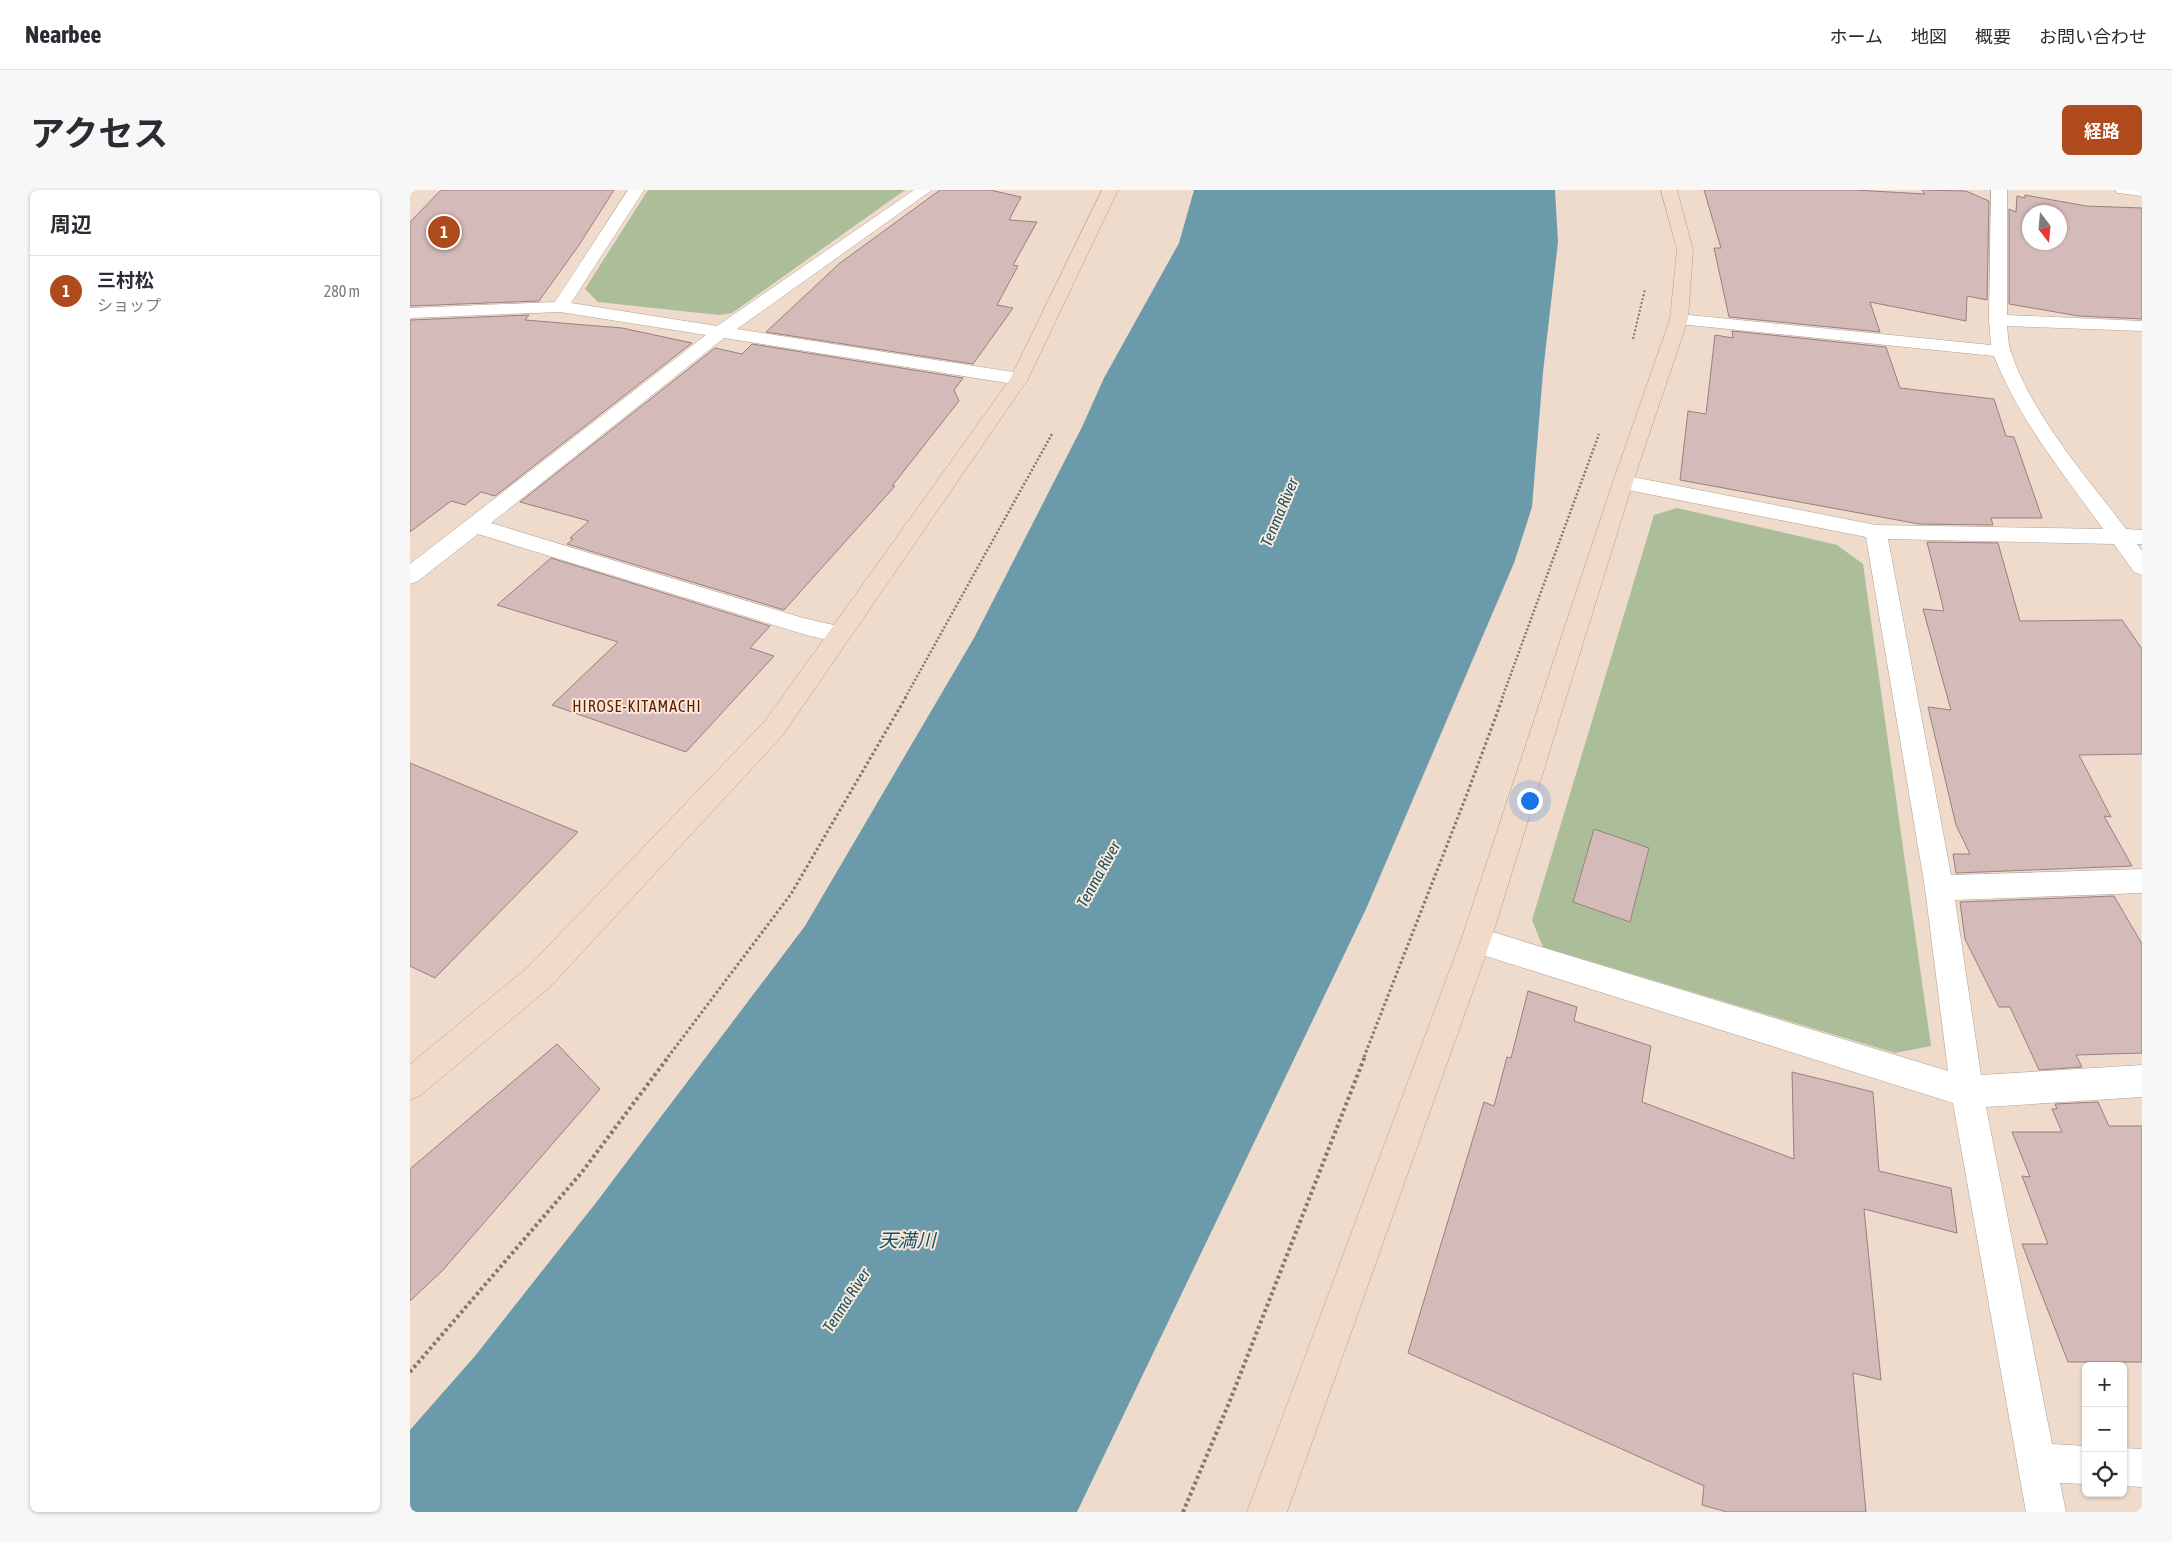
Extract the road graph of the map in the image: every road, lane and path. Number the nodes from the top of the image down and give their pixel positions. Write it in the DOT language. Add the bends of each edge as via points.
graph roads {
  1 [pos="636,190"];
  2 [pos="924,190"];
  3 [pos="1110,190"];
  4 [pos="1669,190"];
  5 [pos="1999,190"];
  6 [pos="2123,190"];
  7 [pos="2142,191"];
  8 [pos="1647,280"];
  9 [pos="560,307"];
  10 [pos="410,313"];
  11 [pos="1679,319"];
  12 [pos="1998,320"];
  13 [pos="2142,326"];
  14 [pos="721,332"];
  15 [pos="1630,346"];
  16 [pos="2001,351"];
  17 [pos="1019,379"];
  18 [pos="1600,433"];
  19 [pos="1052,434"];
  20 [pos="1623,482"];
  21 [pos="475,526"];
  22 [pos="1876,532"];
  23 [pos="2120,536"];
  24 [pos="2142,537"];
  25 [pos="2142,567"];
  26 [pos="410,576"];
  27 [pos="839,634"];
  28 [pos="2142,882"];
  29 [pos="1939,888"];
  30 [pos="1476,940"];
  31 [pos="2142,1081"];
  32 [pos="410,1084"];
  33 [pos="1967,1092"];
  34 [pos="410,1372"];
  35 [pos="2038,1463"];
  36 [pos="2082,1465"];
  37 [pos="2127,1467"];
  38 [pos="2142,1468"];
  39 [pos="1183,1512"];
  40 [pos="1267,1512"];
  41 [pos="2046,1512"];
  1 -- 9 [label="street"];
  2 -- 14 [label="street"];
  3 -- 17 [label="street"];
  4 -- 11 [label="street" via="1685,250"];
  5 -- 12 [label="street"];
  6 -- 7 [label="street"];
  8 -- 15 [label="path"];
  9 -- 10 [label="street"];
  9 -- 14 [label="street"];
  11 -- 16 [label="street"];
  11 -- 20 [label="street"];
  12 -- 13 [label="street"];
  12 -- 16 [label="street"];
  14 -- 17 [label="street"];
  14 -- 21 [label="street"];
  16 -- 23 [label="street" via="2015,385 2044,433"];
  17 -- 27 [label="street"];
  18 -- 39 [label="path" via="1460,812 1229,1403"];
  19 -- 34 [label="path" via="940,638 790,894 582,1172"];
  20 -- 22 [label="street"];
  20 -- 30 [label="street"];
  21 -- 26 [label="street"];
  21 -- 27 [label="street" via="803,626"];
  22 -- 23 [label="street"];
  22 -- 29 [label="street"];
  23 -- 24 [label="street"];
  23 -- 25 [label="street"];
  27 -- 32 [label="street" via="774,728 539,977"];
  28 -- 29 [label="street"];
  29 -- 33 [label="street"];
  30 -- 33 [label="street"];
  30 -- 40 [label="street"];
  31 -- 33 [label="street"];
  33 -- 35 [label="street"];
  35 -- 36 [label="street"];
  35 -- 41 [label="street"];
  37 -- 38 [label="street"];
}
